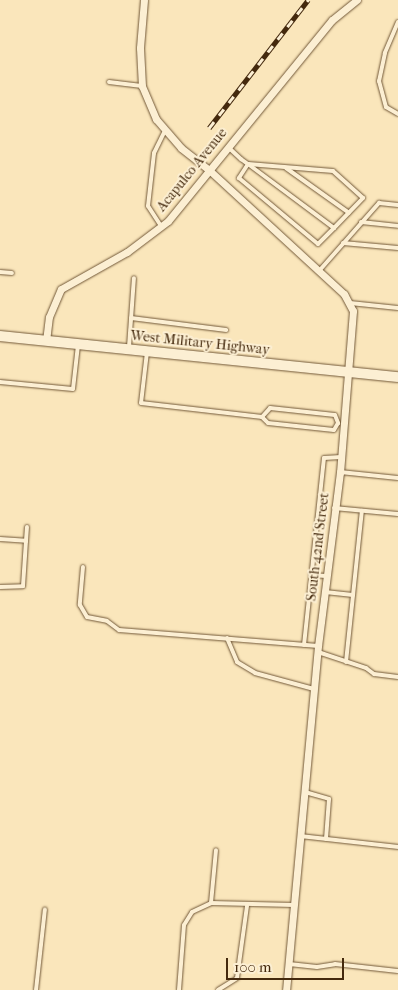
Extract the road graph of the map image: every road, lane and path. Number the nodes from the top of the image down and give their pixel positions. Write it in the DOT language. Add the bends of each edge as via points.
graph roads {
  1 [pos="144,0"];
  2 [pos="357,0"];
  3 [pos="398,22"];
  4 [pos="109,82"];
  5 [pos="142,86"];
  6 [pos="398,114"];
  7 [pos="165,130"];
  8 [pos="227,146"];
  9 [pos="248,164"];
  10 [pos="285,167"];
  11 [pos="208,169"];
  12 [pos="398,205"];
  13 [pos="349,213"];
  14 [pos="361,222"];
  15 [pos="161,226"];
  16 [pos="398,226"];
  17 [pos="334,228"];
  18 [pos="343,243"];
  19 [pos="398,248"];
  20 [pos="319,270"];
  21 [pos="0,272"];
  22 [pos="12,273"];
  23 [pos="134,278"];
  24 [pos="350,303"];
  25 [pos="398,308"];
  26 [pos="131,318"];
  27 [pos="226,330"];
  28 [pos="0,336"];
  29 [pos="46,341"];
  30 [pos="78,344"];
  31 [pos="129,350"];
  32 [pos="147,352"];
  33 [pos="347,372"];
  34 [pos="398,377"];
  35 [pos="0,382"];
  36 [pos="262,417"];
  37 [pos="341,423"];
  38 [pos="341,458"];
  39 [pos="340,472"];
  40 [pos="398,478"];
  41 [pos="334,508"];
  42 [pos="362,511"];
  43 [pos="398,514"];
  44 [pos="27,527"];
  45 [pos="0,539"];
  46 [pos="26,541"];
  47 [pos="83,567"];
  48 [pos="311,575"];
  49 [pos="326,576"];
  50 [pos="0,588"];
  51 [pos="324,592"];
  52 [pos="353,596"];
  53 [pos="227,638"];
  54 [pos="304,645"];
  55 [pos="318,649"];
  56 [pos="346,662"];
  57 [pos="398,677"];
  58 [pos="314,689"];
  59 [pos="305,792"];
  60 [pos="300,836"];
  61 [pos="326,839"];
  62 [pos="398,847"];
  63 [pos="216,850"];
  64 [pos="211,903"];
  65 [pos="294,905"];
  66 [pos="247,906"];
  67 [pos="45,909"];
  68 [pos="288,964"];
  69 [pos="398,972"];
  70 [pos="36,990"];
  71 [pos="179,990"];
  72 [pos="218,990"];
  73 [pos="286,990"];
  1 -- 5 [label="street" via="140,48"];
  2 -- 8 [label="street, Acapulco Avenue" via="332,20"];
  3 -- 6 [label="lane" via="385,53 379,81 386,107"];
  4 -- 5 [label="lane"];
  5 -- 7 [label="street" via="156,119"];
  7 -- 11 [label="street" via="180,148"];
  7 -- 15 [label="lane" via="154,153 148,206"];
  8 -- 9 [label="lane"];
  8 -- 11 [label="street, Acapulco Avenue"];
  9 -- 10 [label="lane"];
  9 -- 17 [label="lane"];
  9 -- 17 [label="lane" via="239,178 318,244"];
  10 -- 13 [label="lane"];
  10 -- 13 [label="lane" via="333,171 363,198"];
  11 -- 15 [label="street, Acapulco Avenue"];
  11 -- 20 [label="street"];
  12 -- 14 [label="lane" via="379,202"];
  13 -- 17 [label="lane"];
  14 -- 16 [label="lane"];
  14 -- 18 [label="lane"];
  15 -- 29 [label="street, Acapulco Avenue" via="127,252 61,289 49,317"];
  18 -- 19 [label="lane"];
  18 -- 20 [label="lane"];
  20 -- 24 [label="street"];
  21 -- 22 [label="lane"];
  23 -- 26 [label="lane"];
  24 -- 25 [label="lane"];
  24 -- 33 [label="street, South 42nd Street" via="353,311"];
  26 -- 27 [label="lane"];
  26 -- 31 [label="lane"];
  28 -- 29 [label="main road, West Military Highway"];
  29 -- 30 [label="main road, West Military Highway"];
  30 -- 31 [label="main road, West Military Highway"];
  30 -- 35 [label="lane" via="73,389"];
  31 -- 32 [label="main road, West Military Highway"];
  32 -- 33 [label="main road, West Military Highway"];
  32 -- 36 [label="lane" via="141,403"];
  33 -- 34 [label="main road, West Military Highway"];
  33 -- 37 [label="street, South 42nd Street"];
  36 -- 37 [label="lane" via="268,423 334,430"];
  36 -- 37 [label="lane" via="270,408 335,416"];
  37 -- 38 [label="street, South 42nd Street"];
  38 -- 39 [label="street, South 42nd Street"];
  38 -- 48 [label="lane" via="324,458"];
  39 -- 40 [label="lane"];
  39 -- 41 [label="street, South 42nd Street"];
  41 -- 42 [label="lane"];
  41 -- 49 [label="street, South 42nd Street"];
  42 -- 43 [label="lane"];
  42 -- 52 [label="lane"];
  44 -- 46 [label="lane"];
  45 -- 46 [label="lane"];
  46 -- 50 [label="lane" via="23,586"];
  47 -- 53 [label="lane" via="80,605 87,617 107,621 119,630"];
  48 -- 49 [label="lane"];
  48 -- 54 [label="lane"];
  49 -- 51 [label="street, South 42nd Street"];
  51 -- 52 [label="lane"];
  51 -- 55 [label="street, South 42nd Street"];
  52 -- 56 [label="lane"];
  53 -- 54 [label="lane"];
  53 -- 58 [label="lane" via="237,662 256,673"];
  54 -- 55 [label="lane"];
  55 -- 56 [label="lane"];
  55 -- 58 [label="street, South 42nd Street"];
  56 -- 57 [label="lane" via="374,674"];
  58 -- 59 [label="street, South 42nd Street"];
  59 -- 60 [label="street, South 42nd Street"];
  59 -- 61 [label="lane" via="329,799"];
  60 -- 61 [label="lane"];
  60 -- 65 [label="street, South 42nd Street"];
  61 -- 62 [label="lane"];
  63 -- 64 [label="lane"];
  64 -- 66 [label="lane"];
  64 -- 71 [label="lane" via="192,912 184,925"];
  65 -- 66 [label="lane"];
  65 -- 68 [label="street, South 42nd Street"];
  66 -- 72 [label="lane" via="237,978"];
  67 -- 70 [label="lane"];
  68 -- 69 [label="lane" via="335,964"];
  68 -- 73 [label="street, South 42nd Street"];
}
